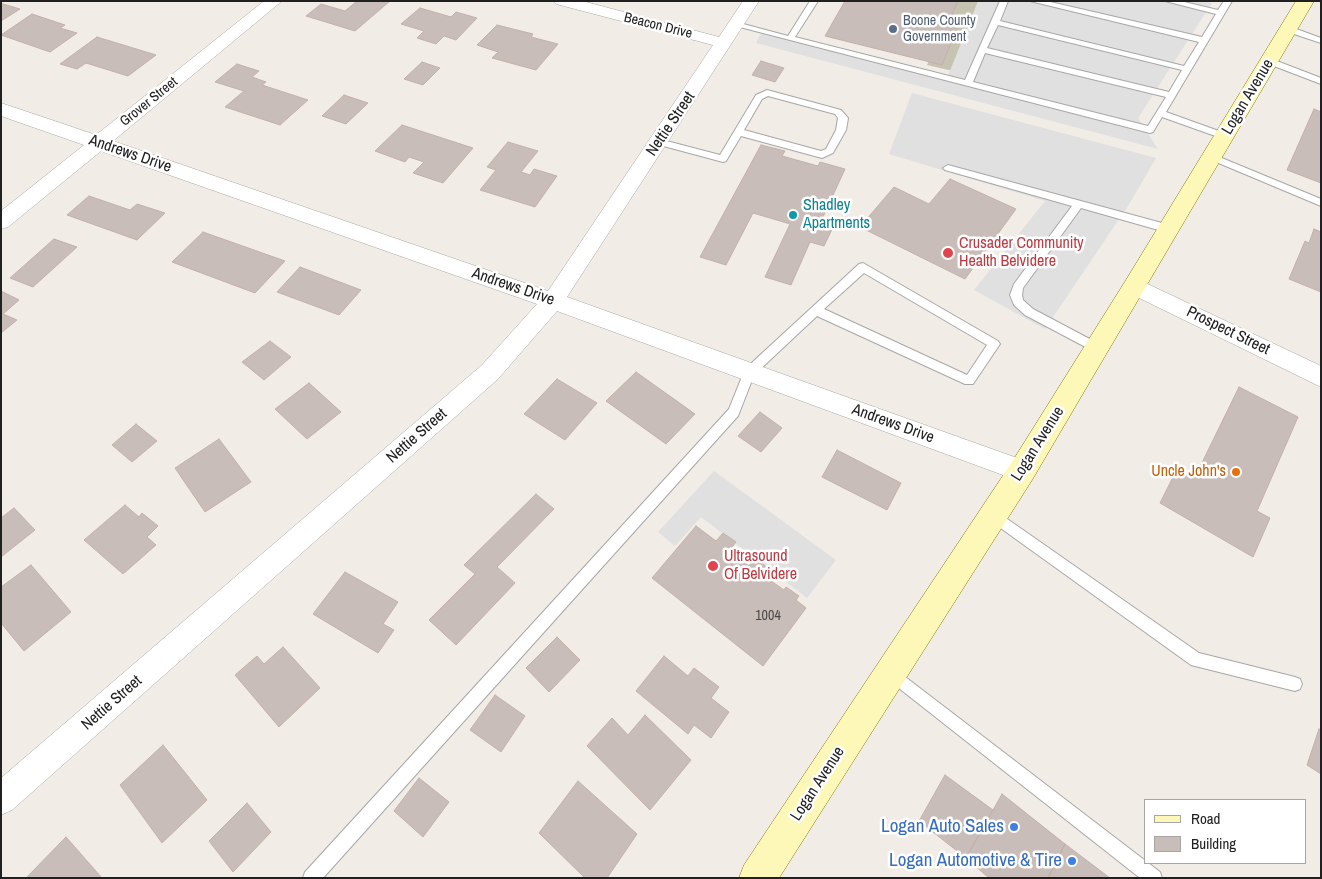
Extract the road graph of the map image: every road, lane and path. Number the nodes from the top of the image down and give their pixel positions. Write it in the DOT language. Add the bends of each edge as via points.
graph roads {
  1 [pos="274,1"];
  2 [pos="562,1"];
  3 [pos="751,1"];
  4 [pos="814,1"];
  5 [pos="1004,1"];
  6 [pos="1034,1"];
  7 [pos="1169,1"];
  8 [pos="1228,1"];
  9 [pos="1305,1"];
  10 [pos="1220,12"];
  11 [pos="995,22"];
  12 [pos="1288,29"];
  13 [pos="730,34"];
  14 [pos="790,39"];
  15 [pos="1204,40"];
  16 [pos="1321,40"];
  17 [pos="983,50"];
  18 [pos="1269,61"];
  19 [pos="1187,69"];
  20 [pos="1321,81"];
  21 [pos="968,83"];
  22 [pos="1171,96"];
  23 [pos="1,109"];
  24 [pos="1160,114"];
  25 [pos="739,132"];
  26 [pos="659,142"];
  27 [pos="99,143"];
  28 [pos="1218,146"];
  29 [pos="948,168"];
  30 [pos="1321,203"];
  31 [pos="1078,204"];
  32 [pos="1,222"];
  33 [pos="1169,229"];
  34 [pos="1135,286"];
  35 [pos="553,301"];
  36 [pos="816,310"];
  37 [pos="1097,348"];
  38 [pos="749,372"];
  39 [pos="1321,377"];
  40 [pos="1022,471"];
  41 [pos="993,515"];
  42 [pos="891,672"];
  43 [pos="1295,684"];
  44 [pos="1,799"];
  45 [pos="311,878"];
  46 [pos="757,878"];
  47 [pos="1154,878"];
  1 -- 27 [label="street, Grover Street"];
  2 -- 13 [label="street, Beacon Drive"];
  3 -- 13 [label="street, Nettie Street"];
  4 -- 14 [label="lane"];
  5 -- 11 [label="lane"];
  6 -- 15 [label="lane"];
  7 -- 10 [label="lane"];
  8 -- 10 [label="lane"];
  9 -- 12 [label="main road, Logan Avenue"];
  10 -- 15 [label="lane"];
  11 -- 17 [label="lane"];
  11 -- 19 [label="lane"];
  12 -- 16 [label="lane"];
  12 -- 18 [label="main road, Logan Avenue"];
  13 -- 14 [label="lane"];
  13 -- 26 [label="street, Nettie Street"];
  14 -- 21 [label="lane"];
  15 -- 19 [label="lane"];
  17 -- 21 [label="lane"];
  17 -- 22 [label="lane"];
  18 -- 20 [label="lane"];
  18 -- 28 [label="main road, Logan Avenue"];
  19 -- 22 [label="lane"];
  21 -- 24 [label="lane" via="1150,130"];
  22 -- 24 [label="lane"];
  23 -- 27 [label="street, Andrews Drive"];
  24 -- 28 [label="lane"];
  25 -- 25 [label="lane" via="759,97 767,92 838,112 843,118 830,151 822,155"];
  25 -- 26 [label="lane" via="723,159"];
  26 -- 35 [label="street, Nettie Street"];
  27 -- 32 [label="street, Grover Street"];
  27 -- 35 [label="street, Andrews Drive"];
  28 -- 30 [label="lane"];
  28 -- 33 [label="main road, Logan Avenue"];
  29 -- 31 [label="lane"];
  31 -- 33 [label="lane"];
  31 -- 37 [label="lane" via="1018,287 1016,295 1018,302 1029,312"];
  33 -- 34 [label="main road, Logan Avenue"];
  34 -- 37 [label="main road, Logan Avenue"];
  34 -- 39 [label="street, Prospect Street"];
  35 -- 38 [label="street, Andrews Drive"];
  35 -- 44 [label="street, Nettie Street" via="490,372"];
  36 -- 36 [label="lane" via="863,267 994,344 969,381"];
  36 -- 38 [label="lane"];
  37 -- 40 [label="main road, Logan Avenue"];
  38 -- 40 [label="street, Andrews Drive"];
  38 -- 45 [label="lane" via="734,412"];
  40 -- 41 [label="main road, Logan Avenue"];
  41 -- 42 [label="main road, Logan Avenue"];
  41 -- 43 [label="lane" via="1196,660"];
  42 -- 46 [label="main road, Logan Avenue"];
  42 -- 47 [label="lane"];
}
